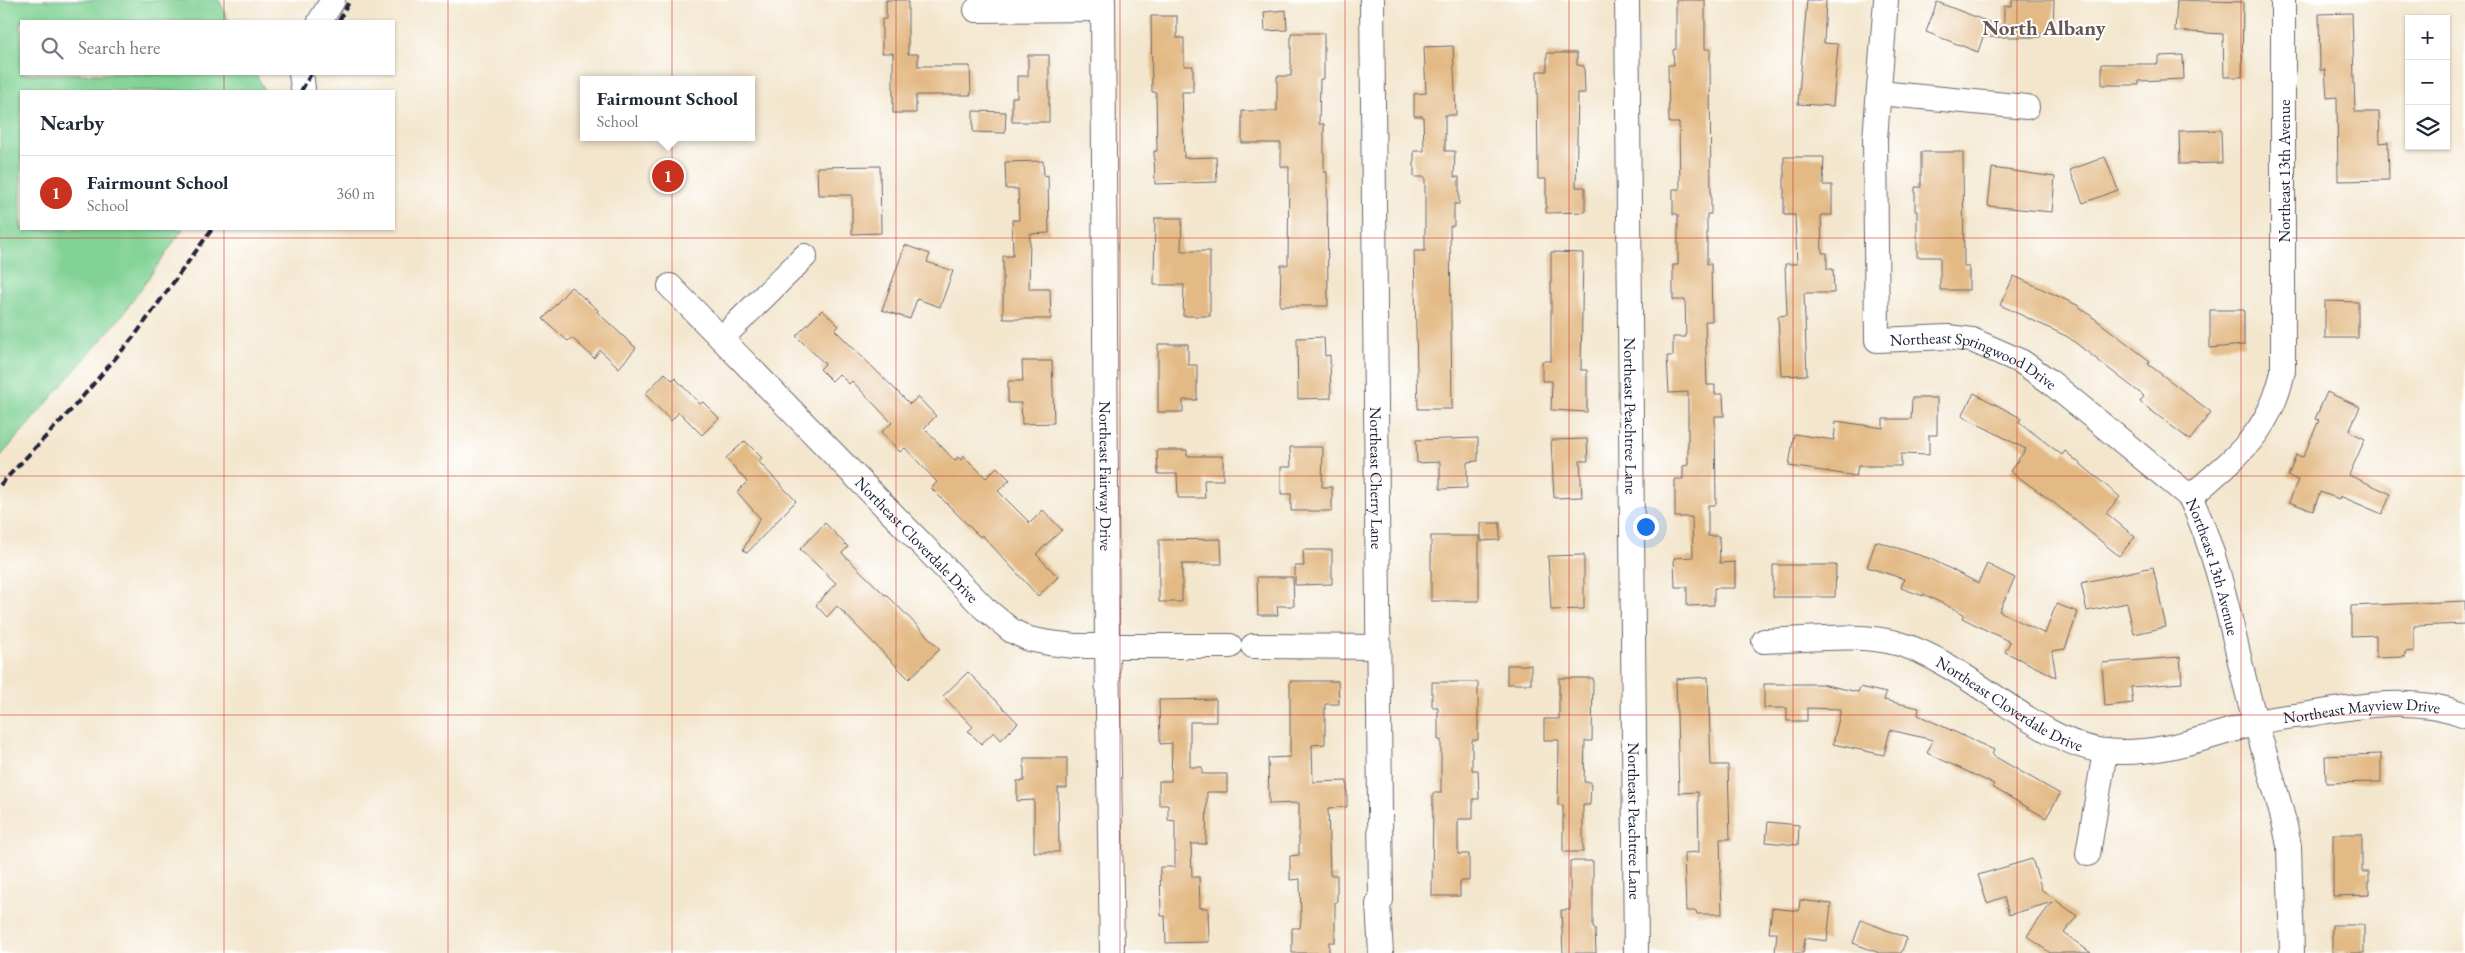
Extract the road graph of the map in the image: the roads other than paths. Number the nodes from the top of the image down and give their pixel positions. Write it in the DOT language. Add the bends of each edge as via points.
graph roads {
  1 [pos="333,0"];
  2 [pos="1372,0"];
  3 [pos="1627,0"];
  4 [pos="1886,0"];
  5 [pos="2284,0"];
  6 [pos="1103,4"];
  7 [pos="976,10"];
  8 [pos="321,20"];
  9 [pos="1879,93"];
  10 [pos="2027,107"];
  11 [pos="805,256"];
  12 [pos="670,286"];
  13 [pos="722,338"];
  14 [pos="2190,497"];
  15 [pos="1764,641"];
  16 [pos="1107,647"];
  17 [pos="1378,647"];
  18 [pos="2465,715"];
  19 [pos="2257,722"];
  20 [pos="2105,751"];
  21 [pos="2088,854"];
  22 [pos="1112,953"];
  23 [pos="1381,953"];
  24 [pos="1636,953"];
  25 [pos="2292,953"];
  1 -- 8 [label="street"];
  2 -- 17 [label="street, Northeast Cherry Lane"];
  3 -- 24 [label="street, Northeast Peachtree Lane"];
  4 -- 9 [label="street, Northeast Springwood Drive"];
  5 -- 14 [label="street, Northeast 13th Avenue" via="2283,371 2279,390 2263,426 2247,446"];
  6 -- 7 [label="street"];
  6 -- 16 [label="street, Northeast Fairway Drive"];
  9 -- 10 [label="street"];
  9 -- 14 [label="street, Northeast Springwood Drive" via="1875,139 1877,340 1948,337 1972,340 2015,359 2049,381"];
  11 -- 13 [label="street"];
  12 -- 13 [label="street, Northeast Cloverdale Drive"];
  13 -- 16 [label="street, Northeast Cloverdale Drive" via="1012,631 1048,644"];
  14 -- 19 [label="street, Northeast 13th Avenue" via="2216,567"];
  15 -- 20 [label="street, Northeast Cloverdale Drive" via="1856,639 1900,644 1922,653 2044,727"];
  16 -- 17 [label="street, Northeast Cloverdale Drive"];
  16 -- 22 [label="street, Northeast Fairway Drive"];
  17 -- 23 [label="street, Northeast Cherry Lane" via="1381,900 1378,904"];
  18 -- 19 [label="street, Northeast Mayview Drive" via="2433,707 2380,704"];
  19 -- 20 [label="street, Northeast Cloverdale Drive" via="2169,747"];
  19 -- 25 [label="street, Northeast 13th Avenue" via="2289,846"];
  20 -- 21 [label="street"];
}
